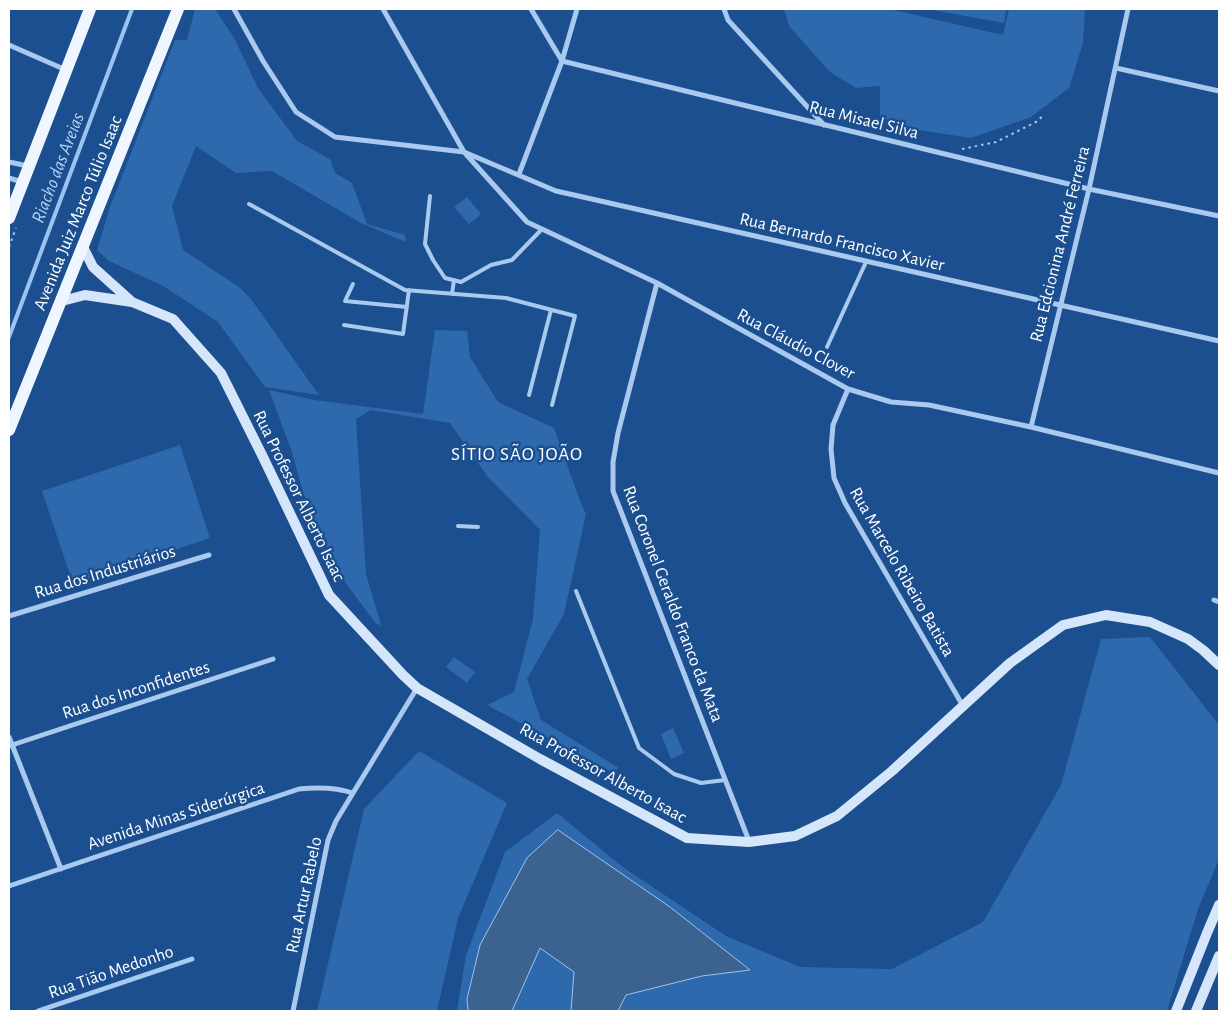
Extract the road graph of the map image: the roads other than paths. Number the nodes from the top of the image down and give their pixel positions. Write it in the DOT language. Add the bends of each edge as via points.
graph roads {
  1 [pos="90,9"];
  2 [pos="178,9"];
  3 [pos="234,9"];
  4 [pos="383,9"];
  5 [pos="531,9"];
  6 [pos="577,9"];
  7 [pos="724,9"];
  8 [pos="1128,9"];
  9 [pos="9,45"];
  10 [pos="562,61"];
  11 [pos="1116,68"];
  12 [pos="66,70"];
  13 [pos="1219,91"];
  14 [pos="824,125"];
  15 [pos="464,152"];
  16 [pos="9,162"];
  17 [pos="29,166"];
  18 [pos="519,174"];
  19 [pos="9,178"];
  20 [pos="22,182"];
  21 [pos="1088,189"];
  22 [pos="430,196"];
  23 [pos="249,204"];
  24 [pos="1219,216"];
  25 [pos="9,218"];
  26 [pos="542,229"];
  27 [pos="83,247"];
  28 [pos="866,262"];
  29 [pos="454,280"];
  30 [pos="657,283"];
  31 [pos="353,284"];
  32 [pos="409,290"];
  33 [pos="452,294"];
  34 [pos="62,301"];
  35 [pos="132,302"];
  36 [pos="1060,305"];
  37 [pos="407,307"];
  38 [pos="551,310"];
  39 [pos="344,325"];
  40 [pos="1219,341"];
  41 [pos="827,347"];
  42 [pos="848,389"];
  43 [pos="529,396"];
  44 [pos="552,405"];
  45 [pos="1030,427"];
  46 [pos="9,430"];
  47 [pos="1219,474"];
  48 [pos="458,526"];
  49 [pos="478,527"];
  50 [pos="209,555"];
  51 [pos="576,592"];
  52 [pos="9,616"];
  53 [pos="273,659"];
  54 [pos="1219,665"];
  55 [pos="417,688"];
  56 [pos="963,706"];
  57 [pos="9,737"];
  58 [pos="10,746"];
  59 [pos="725,780"];
  60 [pos="353,793"];
  61 [pos="749,842"];
  62 [pos="61,869"];
  63 [pos="9,886"];
  64 [pos="1219,905"];
  65 [pos="1219,956"];
  66 [pos="192,959"];
  67 [pos="38,1011"];
  68 [pos="293,1011"];
  69 [pos="1176,1011"];
  70 [pos="1196,1011"];
  1 -- 12 [label="main road"];
  2 -- 27 [label="main road, Avenida Juiz Marco Túlio Isaac"];
  3 -- 15 [label="street, Rua Bernardo Francisco Xavier" via="296,112 335,137"];
  4 -- 15 [label="street, Rua Cláudio Clover"];
  5 -- 10 [label="street"];
  6 -- 10 [label="street"];
  7 -- 14 [label="street" via="728,20"];
  8 -- 11 [label="street, Rua Edcionina André Ferreira"];
  9 -- 12 [label="street"];
  10 -- 14 [label="street, Rua Misael Silva"];
  10 -- 18 [label="street"];
  11 -- 13 [label="street"];
  11 -- 21 [label="street, Rua Edcionina André Ferreira"];
  12 -- 17 [label="main road"];
  14 -- 21 [label="street, Rua Misael Silva"];
  15 -- 18 [label="street, Rua Bernardo Francisco Xavier"];
  15 -- 26 [label="street, Rua Cláudio Clover" via="527,222"];
  16 -- 17 [label="street"];
  17 -- 20 [label="main road"];
  18 -- 28 [label="street, Rua Bernardo Francisco Xavier" via="574,195"];
  19 -- 20 [label="street"];
  20 -- 25 [label="main road"];
  21 -- 24 [label="street, Rua Misael Silva"];
  21 -- 36 [label="street, Rua Edcionina André Ferreira"];
  22 -- 29 [label="lane" via="425,244 445,278"];
  23 -- 32 [label="lane"];
  26 -- 29 [label="lane" via="512,260 491,265 461,282"];
  26 -- 30 [label="street, Rua Cláudio Clover"];
  27 -- 34 [label="main road, Avenida Juiz Marco Túlio Isaac"];
  27 -- 35 [label="main road" via="93,267"];
  28 -- 36 [label="street, Rua Bernardo Francisco Xavier"];
  28 -- 41 [label="lane"];
  29 -- 33 [label="lane"];
  30 -- 42 [label="street, Rua Cláudio Clover"];
  30 -- 59 [label="street, Rua Coronel Geraldo Franco da Mata" via="618,433 612,462 613,491"];
  31 -- 37 [label="lane" via="345,301"];
  32 -- 33 [label="lane"];
  32 -- 37 [label="lane"];
  33 -- 38 [label="lane" via="506,298"];
  34 -- 35 [label="main road" via="85,295"];
  34 -- 46 [label="main road, Avenida Juiz Marco Túlio Isaac"];
  35 -- 55 [label="main road, Rua Professor Alberto Isaac" via="173,319 221,373 329,595"];
  36 -- 40 [label="street, Rua Bernardo Francisco Xavier"];
  36 -- 45 [label="street, Rua Edcionina André Ferreira"];
  37 -- 39 [label="lane" via="403,334"];
  38 -- 43 [label="lane"];
  38 -- 44 [label="lane" via="574,316"];
  42 -- 45 [label="street, Rua Cláudio Clover" via="891,402 929,405"];
  42 -- 56 [label="street, Rua Marcelo Ribeiro Batista" via="833,425 834,478 845,503"];
  45 -- 47 [label="street, Rua Cláudio Clover"];
  48 -- 49 [label="lane"];
  50 -- 52 [label="street, Rua dos Industriários"];
  51 -- 59 [label="lane" via="640,748 674,774 702,783"];
  53 -- 58 [label="street, Rua dos Inconfidentes"];
  54 -- 56 [label="main road, Rua Professor Alberto Isaac" via="1188,639 1150,622 1106,615 1063,625 1010,663"];
  55 -- 60 [label="street, Rua Artur Rabelo"];
  55 -- 61 [label="main road, Rua Professor Alberto Isaac" via="687,838"];
  56 -- 61 [label="main road, Rua Professor Alberto Isaac" via="837,816 795,836"];
  57 -- 58 [label="street"];
  58 -- 62 [label="street"];
  59 -- 61 [label="street, Rua Coronel Geraldo Franco da Mata"];
  60 -- 62 [label="street, Avenida Minas Siderúrgica" via="337,788 299,789"];
  60 -- 68 [label="street, Rua Artur Rabelo" via="328,840"];
  62 -- 63 [label="street, Avenida Minas Siderúrgica"];
  64 -- 69 [label="main road"];
  65 -- 70 [label="main road"];
  66 -- 67 [label="street, Rua Tião Medonho"];
}
